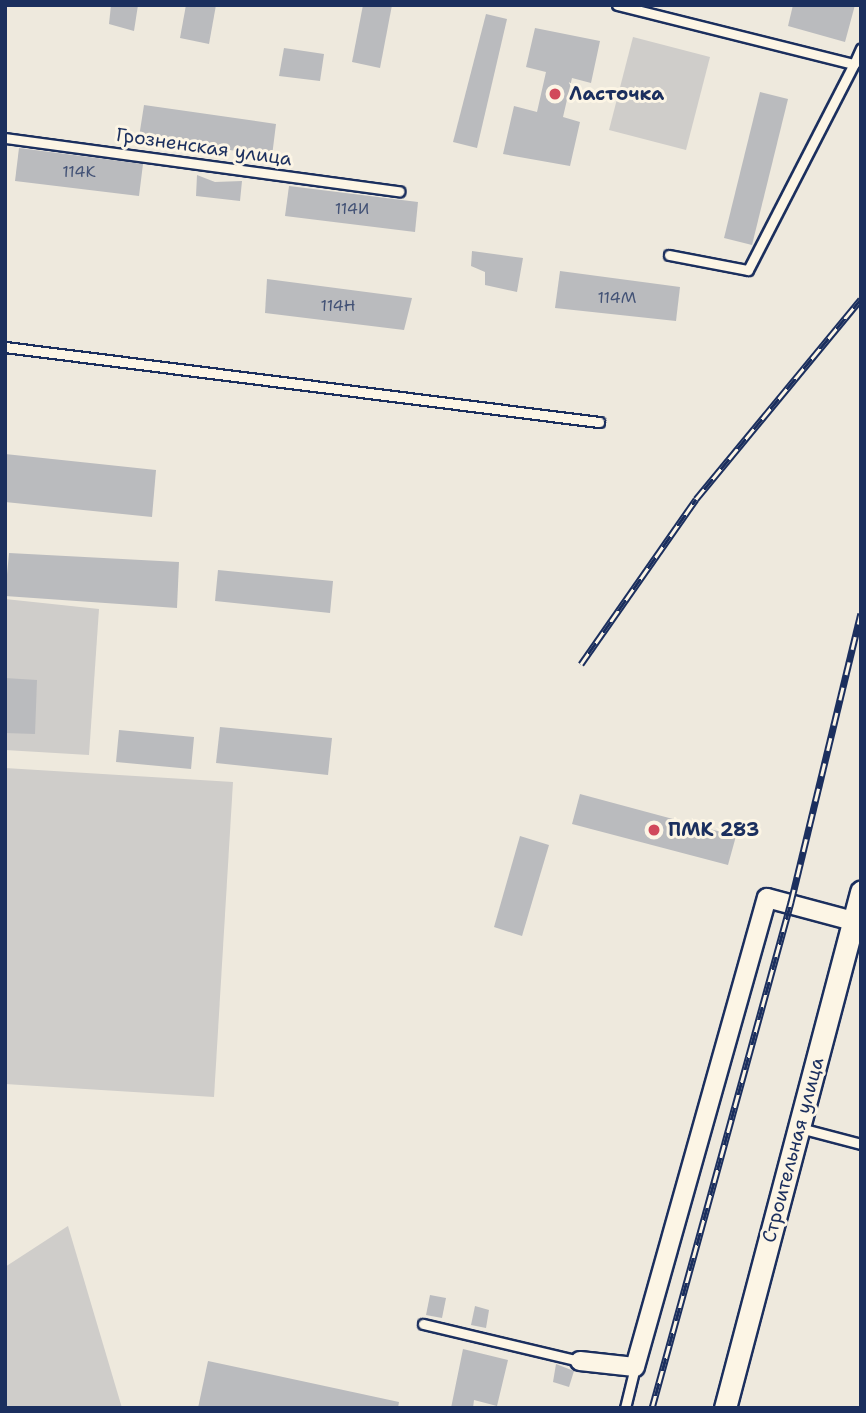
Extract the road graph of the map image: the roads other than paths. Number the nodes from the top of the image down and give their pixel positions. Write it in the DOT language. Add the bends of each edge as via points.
graph roads {
  1 [pos="617,5"];
  2 [pos="861,48"];
  3 [pos="854,64"];
  4 [pos="5,138"];
  5 [pos="399,191"];
  6 [pos="669,255"];
  7 [pos="5,347"];
  8 [pos="599,422"];
  9 [pos="861,892"];
  10 [pos="853,921"];
  11 [pos="800,1128"];
  12 [pos="861,1144"];
  13 [pos="423,1324"];
  14 [pos="580,1360"];
  15 [pos="635,1367"];
  16 [pos="625,1408"];
  17 [pos="725,1408"];
  1 -- 3 [label="lane"];
  2 -- 3 [label="lane"];
  3 -- 6 [label="lane" via="748,270"];
  4 -- 5 [label="lane, Грозненская улица"];
  7 -- 8 [label="lane"];
  9 -- 10 [label="street, Строительная улица"];
  10 -- 11 [label="street, Строительная улица"];
  10 -- 15 [label="street" via="767,898"];
  11 -- 12 [label="lane"];
  11 -- 17 [label="street, Строительная улица"];
  13 -- 14 [label="lane"];
  14 -- 15 [label="street"];
  15 -- 16 [label="lane"];
}
